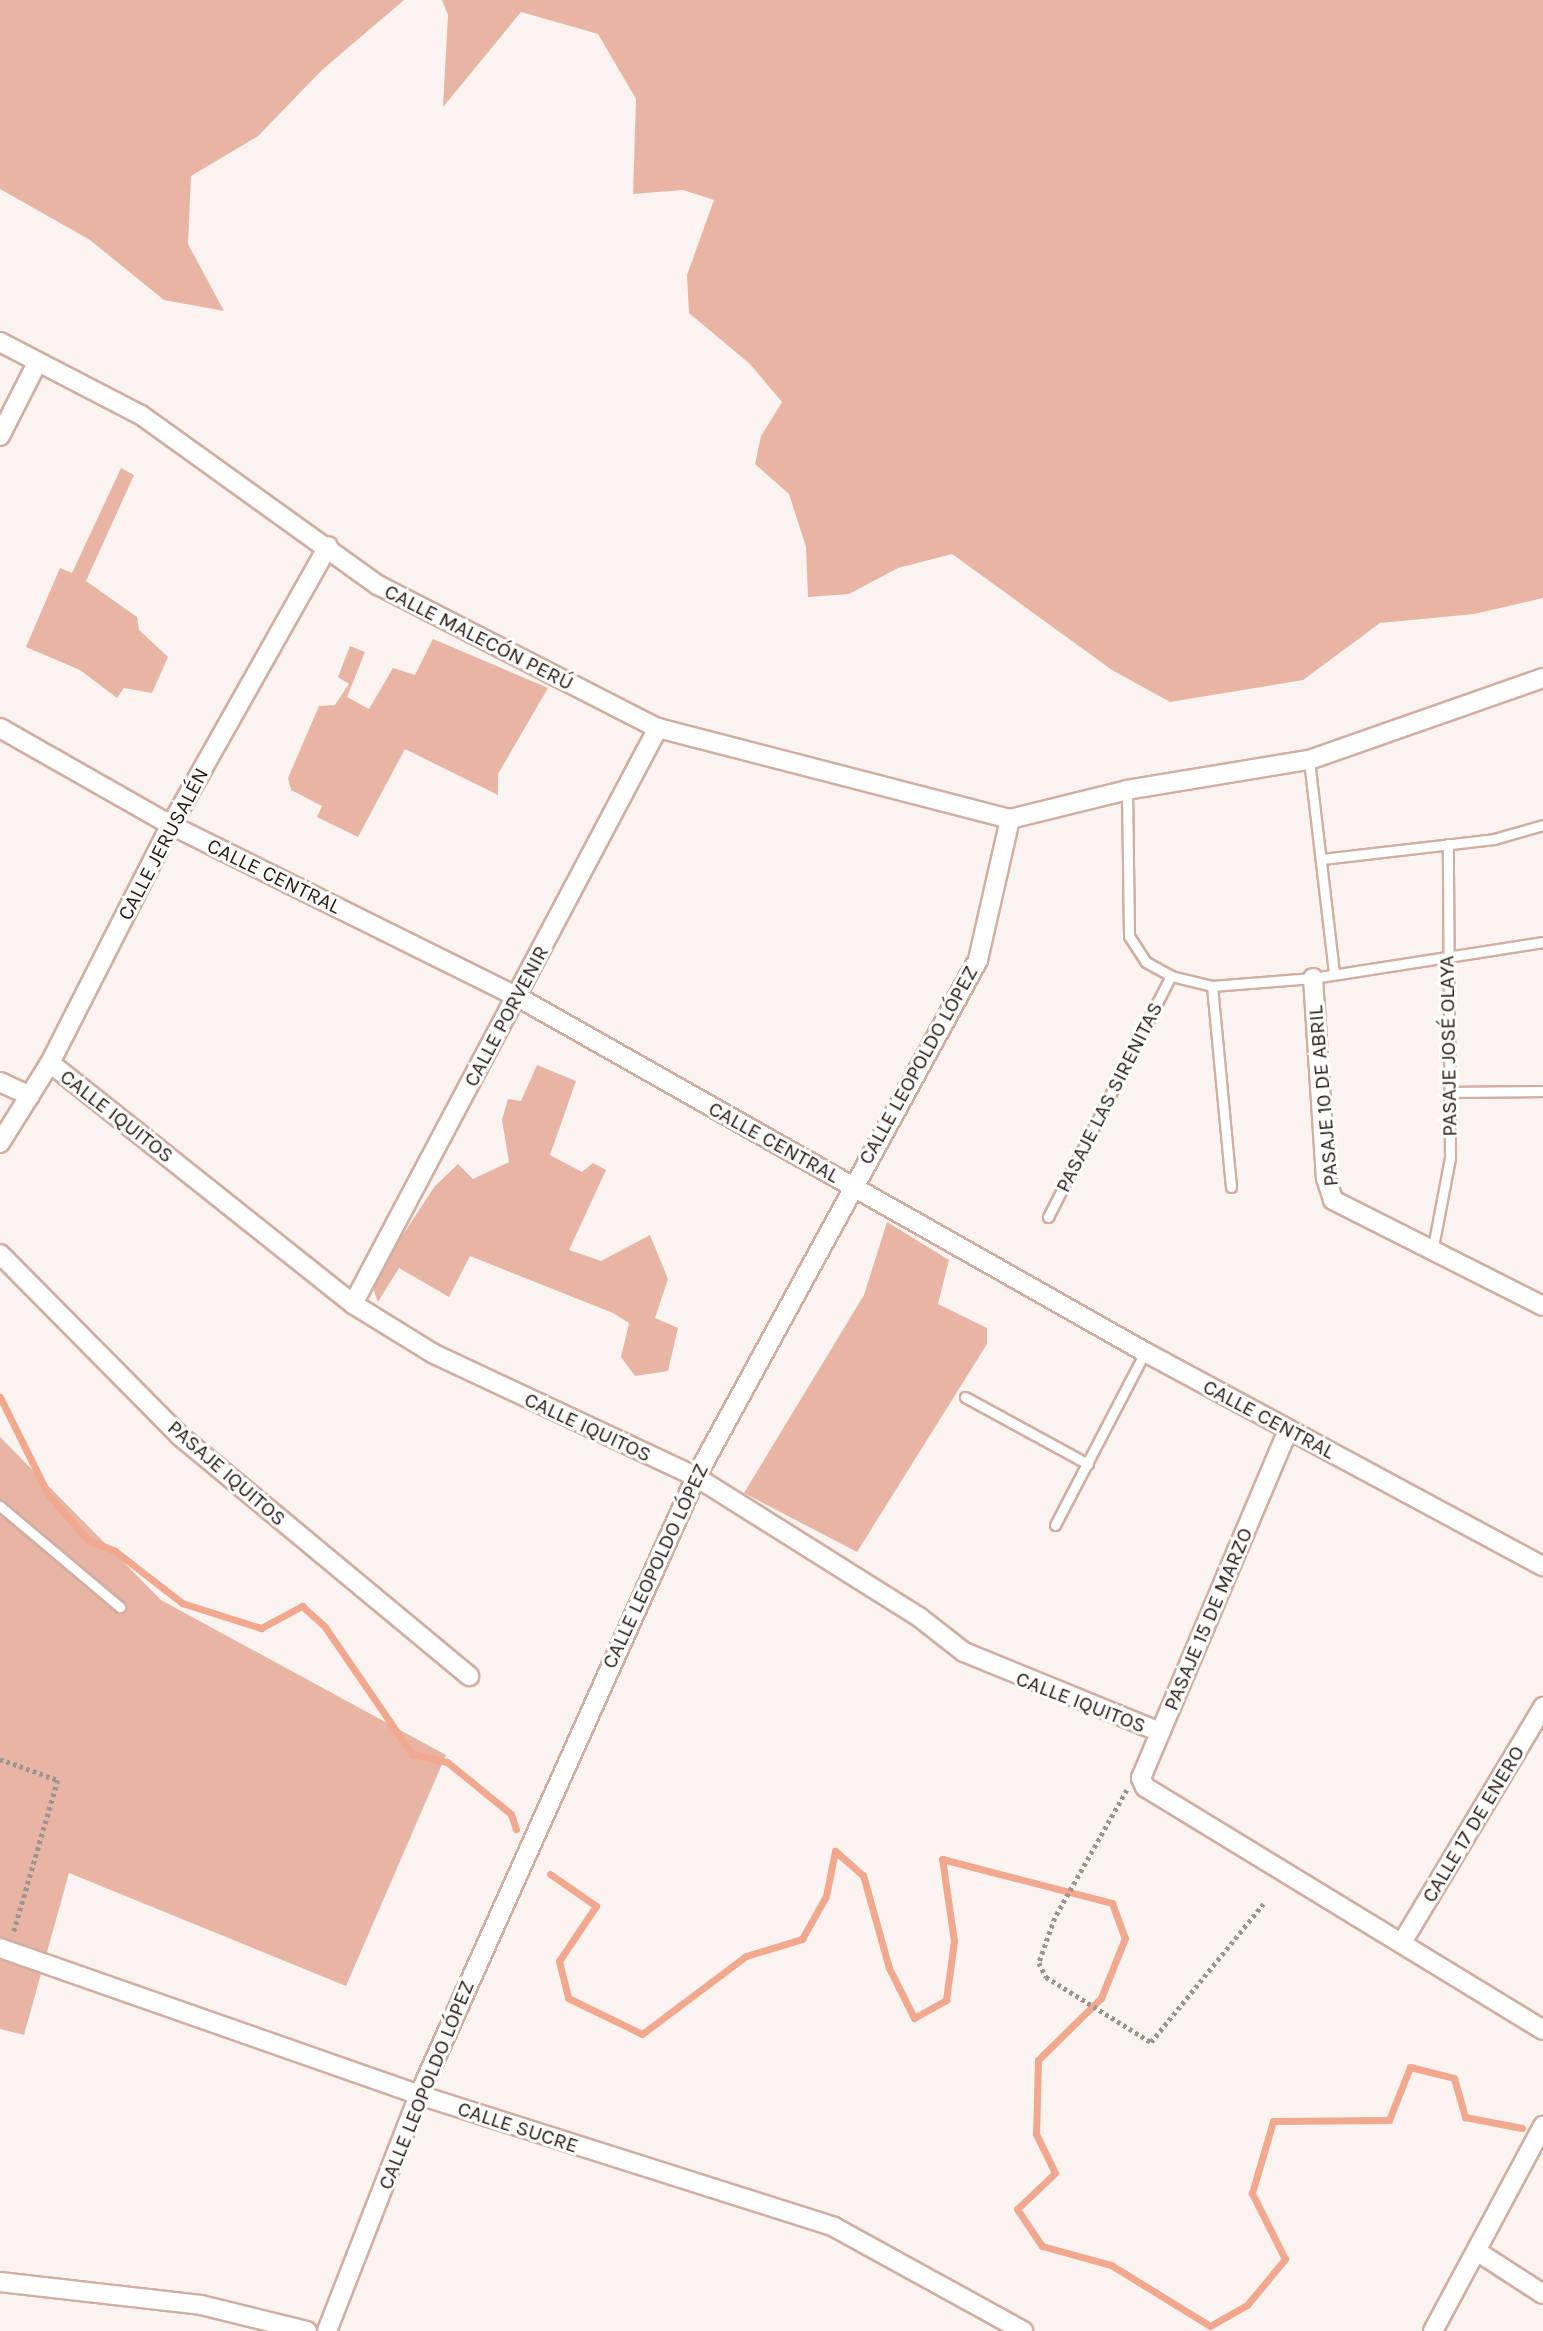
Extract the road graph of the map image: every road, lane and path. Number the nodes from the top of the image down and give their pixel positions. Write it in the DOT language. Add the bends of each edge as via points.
graph roads {
  1 [pos="0,342"];
  2 [pos="37,363"];
  3 [pos="0,436"];
  4 [pos="328,546"];
  5 [pos="1543,678"];
  6 [pos="658,728"];
  7 [pos="0,729"];
  8 [pos="1309,760"];
  9 [pos="1127,790"];
  10 [pos="1010,819"];
  11 [pos="171,825"];
  12 [pos="1543,825"];
  13 [pos="1448,844"];
  14 [pos="1322,859"];
  15 [pos="1543,942"];
  16 [pos="1445,955"];
  17 [pos="1334,974"];
  18 [pos="1171,976"];
  19 [pos="1313,978"];
  20 [pos="1212,986"];
  21 [pos="516,996"];
  22 [pos="50,1063"];
  23 [pos="0,1082"];
  24 [pos="1543,1091"];
  25 [pos="1451,1092"];
  26 [pos="30,1096"];
  27 [pos="0,1143"];
  28 [pos="851,1185"];
  29 [pos="1231,1187"];
  30 [pos="1048,1217"];
  31 [pos="1433,1247"];
  32 [pos="0,1254"];
  33 [pos="353,1304"];
  34 [pos="1543,1306"];
  35 [pos="1145,1352"];
  36 [pos="965,1397"];
  37 [pos="1288,1430"];
  38 [pos="1088,1464"];
  39 [pos="696,1477"];
  40 [pos="0,1506"];
  41 [pos="1055,1525"];
  42 [pos="1543,1566"];
  43 [pos="120,1607"];
  44 [pos="469,1676"];
  45 [pos="1543,1707"];
  46 [pos="1160,1732"];
  47 [pos="0,1759"];
  48 [pos="1141,1778"];
  49 [pos="1263,1905"];
  50 [pos="1403,1941"];
  51 [pos="4,1950"];
  52 [pos="1543,2030"];
  53 [pos="419,2095"];
  54 [pos="1543,2126"];
  55 [pos="1478,2252"];
  56 [pos="0,2283"];
  57 [pos="1543,2294"];
  58 [pos="307,2331"];
  59 [pos="327,2331"];
  60 [pos="1023,2331"];
  61 [pos="1433,2331"];
  1 -- 2 [label="street, CALLE MALECÓN PERÚ"];
  2 -- 3 [label="street"];
  2 -- 4 [label="street, CALLE MALECÓN PERÚ" via="141,415"];
  4 -- 6 [label="street, CALLE MALECÓN PERÚ" via="377,585"];
  4 -- 11 [label="street, CALLE JERUSALÉN"];
  5 -- 8 [label="street"];
  6 -- 10 [label="street, CALLE MALECÓN PERÚ"];
  6 -- 21 [label="street, CALLE PORVENIR"];
  7 -- 11 [label="street, CALLE CENTRAL"];
  8 -- 9 [label="street"];
  8 -- 14 [label="lane, PASAJE 10 DE ABRIL"];
  9 -- 10 [label="street"];
  9 -- 18 [label="lane" via="1129,936 1146,962"];
  10 -- 28 [label="street, CALLE LEOPOLDO LÓPEZ" via="978,960"];
  11 -- 21 [label="street, CALLE CENTRAL"];
  11 -- 22 [label="street, CALLE JERUSALÉN"];
  12 -- 13 [label="lane"];
  13 -- 14 [label="lane"];
  13 -- 16 [label="lane, PASAJE JOSÉ OLAYA"];
  14 -- 17 [label="lane, PASAJE 10 DE ABRIL"];
  15 -- 16 [label="lane"];
  16 -- 17 [label="lane"];
  16 -- 25 [label="lane, PASAJE JOSÉ OLAYA"];
  17 -- 19 [label="lane"];
  18 -- 20 [label="lane"];
  18 -- 30 [label="lane, PASAJE LAS SIRENITAS"];
  19 -- 20 [label="lane"];
  19 -- 31 [label="street, PASAJE 10 DE ABRIL" via="1326,1178 1342,1209"];
  20 -- 29 [label="lane"];
  21 -- 28 [label="street, CALLE CENTRAL"];
  21 -- 33 [label="street, CALLE PORVENIR"];
  22 -- 26 [label="street, CALLE JERUSALÉN"];
  22 -- 33 [label="street, CALLE IQUITOS"];
  23 -- 26 [label="street, CALLE IQUITOS"];
  24 -- 25 [label="lane"];
  25 -- 31 [label="lane, PASAJE JOSÉ OLAYA" via="1450,1158"];
  26 -- 27 [label="street, CALLE JERUSALÉN"];
  28 -- 35 [label="street, CALLE CENTRAL"];
  28 -- 39 [label="street, CALLE LEOPOLDO LÓPEZ"];
  31 -- 34 [label="street"];
  32 -- 44 [label="street, PASAJE IQUITOS" via="180,1436"];
  33 -- 39 [label="street, CALLE IQUITOS" via="434,1354"];
  35 -- 37 [label="street, CALLE CENTRAL"];
  35 -- 38 [label="lane"];
  36 -- 38 [label="lane"];
  37 -- 42 [label="street, CALLE CENTRAL"];
  37 -- 46 [label="street, PASAJE 15 DE MARZO"];
  38 -- 41 [label="lane"];
  39 -- 46 [label="street, CALLE IQUITOS" via="919,1617 964,1652"];
  39 -- 53 [label="street, CALLE LEOPOLDO LÓPEZ"];
  40 -- 43 [label="lane"];
  45 -- 50 [label="street, CALLE 17 DE ENERO"];
  46 -- 48 [label="street, PASAJE 15 DE MARZO"];
  47 -- 51 [label="path" via="58,1780"];
  48 -- 49 [label="path" via="1126,1791 1055,1918 1039,1963 1046,1977 1151,2042"];
  48 -- 50 [label="street" via="1165,1798"];
  50 -- 52 [label="street"];
  51 -- 53 [label="street, CALLE SUCRE"];
  53 -- 59 [label="street, CALLE LEOPOLDO LÓPEZ"];
  53 -- 60 [label="street, CALLE SUCRE" via="834,2227"];
  54 -- 55 [label="street"];
  55 -- 57 [label="street"];
  55 -- 61 [label="street"];
  56 -- 58 [label="street" via="201,2305"];
}
